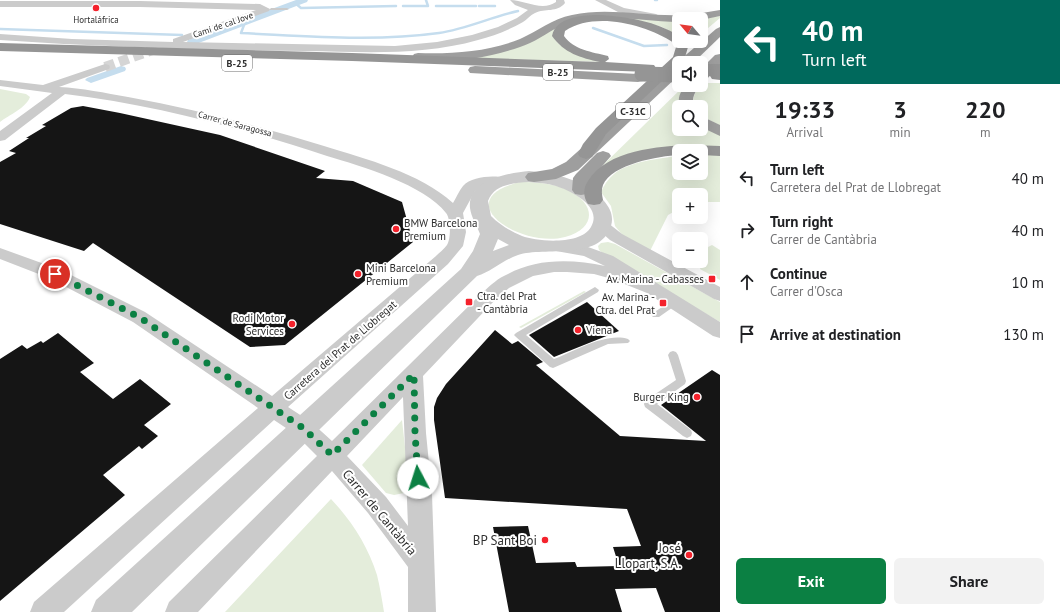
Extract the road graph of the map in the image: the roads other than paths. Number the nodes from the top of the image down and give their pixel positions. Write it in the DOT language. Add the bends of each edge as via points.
graph roads {
  1 [pos="514,0"];
  2 [pos="560,0"];
  3 [pos="599,0"];
  4 [pos="0,4"];
  5 [pos="271,8"];
  6 [pos="287,9"];
  7 [pos="528,9"];
  8 [pos="720,13"];
  9 [pos="656,17"];
  10 [pos="720,24"];
  11 [pos="720,31"];
  12 [pos="672,35"];
  13 [pos="708,35"];
  14 [pos="0,37"];
  15 [pos="177,41"];
  16 [pos="720,44"];
  17 [pos="0,47"];
  18 [pos="695,48"];
  19 [pos="0,56"];
  20 [pos="688,56"];
  21 [pos="691,56"];
  22 [pos="708,56"];
  23 [pos="352,57"];
  24 [pos="720,58"];
  25 [pos="672,66"];
  26 [pos="105,67"];
  27 [pos="646,71"];
  28 [pos="672,73"];
  29 [pos="672,74"];
  30 [pos="713,76"];
  31 [pos="0,82"];
  32 [pos="45,88"];
  33 [pos="63,90"];
  34 [pos="672,91"];
  35 [pos="708,125"];
  36 [pos="720,131"];
  37 [pos="0,137"];
  38 [pos="720,151"];
  39 [pos="534,177"];
  40 [pos="502,181"];
  41 [pos="587,195"];
  42 [pos="455,213"];
  43 [pos="484,220"];
  44 [pos="602,226"];
  45 [pos="535,246"];
  46 [pos="562,247"];
  47 [pos="0,253"];
  48 [pos="468,274"];
  49 [pos="650,288"];
  50 [pos="595,290"];
  51 [pos="720,295"];
  52 [pos="673,303"];
  53 [pos="656,315"];
  54 [pos="720,331"];
  55 [pos="625,341"];
  56 [pos="673,355"];
  57 [pos="414,374"];
  58 [pos="273,408"];
  59 [pos="303,428"];
  60 [pos="687,433"];
  61 [pos="332,455"];
  62 [pos="422,564"];
  63 [pos="44,612"];
  64 [pos="108,612"];
  65 [pos="180,612"];
  66 [pos="422,612"];
  1 -- 7 [label="street"];
  2 -- 7 [label="street" via="561,3 555,7"];
  3 -- 9 [label="street" via="621,10"];
  4 -- 5 [label="street, Camí de cal Jove" via="160,4"];
  5 -- 6 [label="lane"];
  5 -- 15 [label="street, Camí de cal Jove"];
  7 -- 14 [label="street" via="520,20 474,38 395,49 262,48"];
  8 -- 9 [label="highway" via="695,18"];
  9 -- 23 [label="highway" via="595,15 572,18 554,24 522,42 481,53 423,58"];
  10 -- 13 [label="highway"];
  11 -- 21 [label="highway, C-31C"];
  12 -- 27 [label="highway" via="660,28 618,19 584,20 569,23 559,30 558,36 570,48"];
  16 -- 22 [label="highway"];
  17 -- 23 [label="highway, B-25"];
  18 -- 20 [label="highway"];
  19 -- 27 [label="highway, B-25" via="475,70"];
  23 -- 27 [label="highway, B-25"];
  24 -- 30 [label="highway"];
  25 -- 27 [label="highway, B-25"];
  26 -- 32 [label="street"];
  27 -- 29 [label="highway, B-25, bridge"];
  28 -- 39 [label="highway, C-31C" via="572,166 556,174"];
  31 -- 32 [label="street, Carrer de Saragossa"];
  32 -- 33 [label="street, Carrer de Saragossa"];
  33 -- 37 [label="street"];
  33 -- 42 [label="street, Carrer de Saragossa" via="208,116 314,146 412,182 426,189"];
  34 -- 41 [label="highway, C-31C" via="582,178"];
  35 -- 36 [label="highway"];
  38 -- 41 [label="highway" via="680,150 636,157 618,163 606,171 596,180 593,189"];
  39 -- 40 [label="street"];
  39 -- 41 [label="street" via="554,180"];
  40 -- 42 [label="street" via="482,182 469,188"];
  40 -- 43 [label="street" via="491,186 478,201"];
  41 -- 44 [label="street" via="602,213"];
  42 -- 58 [label="street, Carretera del Prat de Llobregat" via="458,232 450,253"];
  43 -- 45 [label="street" via="504,236"];
  43 -- 48 [label="street" via="490,234 483,252"];
  44 -- 46 [label="street" via="588,240"];
  44 -- 51 [label="street" via="616,237"];
  45 -- 46 [label="street"];
  45 -- 48 [label="street" via="512,250"];
  46 -- 49 [label="street" via="588,252 607,260"];
  47 -- 58 [label="street, Carrer de Cantàbria" via="55,274 139,317"];
  48 -- 59 [label="street"];
  49 -- 52 [label="street"];
  49 -- 57 [label="street" via="608,272 586,268 563,267 524,273 504,284"];
  50 -- 55 [label="lane" via="519,335 553,364 607,341"];
  52 -- 53 [label="lane"];
  52 -- 54 [label="street"];
  56 -- 60 [label="lane" via="681,381 649,404"];
  57 -- 61 [label="street"];
  57 -- 62 [label="street"];
  58 -- 59 [label="street, Carrer de Cantàbria"];
  58 -- 63 [label="street, Carretera del Prat de Llobregat"];
  59 -- 61 [label="street, Carrer de Cantàbria"];
  59 -- 64 [label="street"];
  61 -- 62 [label="street, Carrer de Cantàbria" via="377,505"];
  61 -- 65 [label="street"];
  62 -- 66 [label="street"];
}
